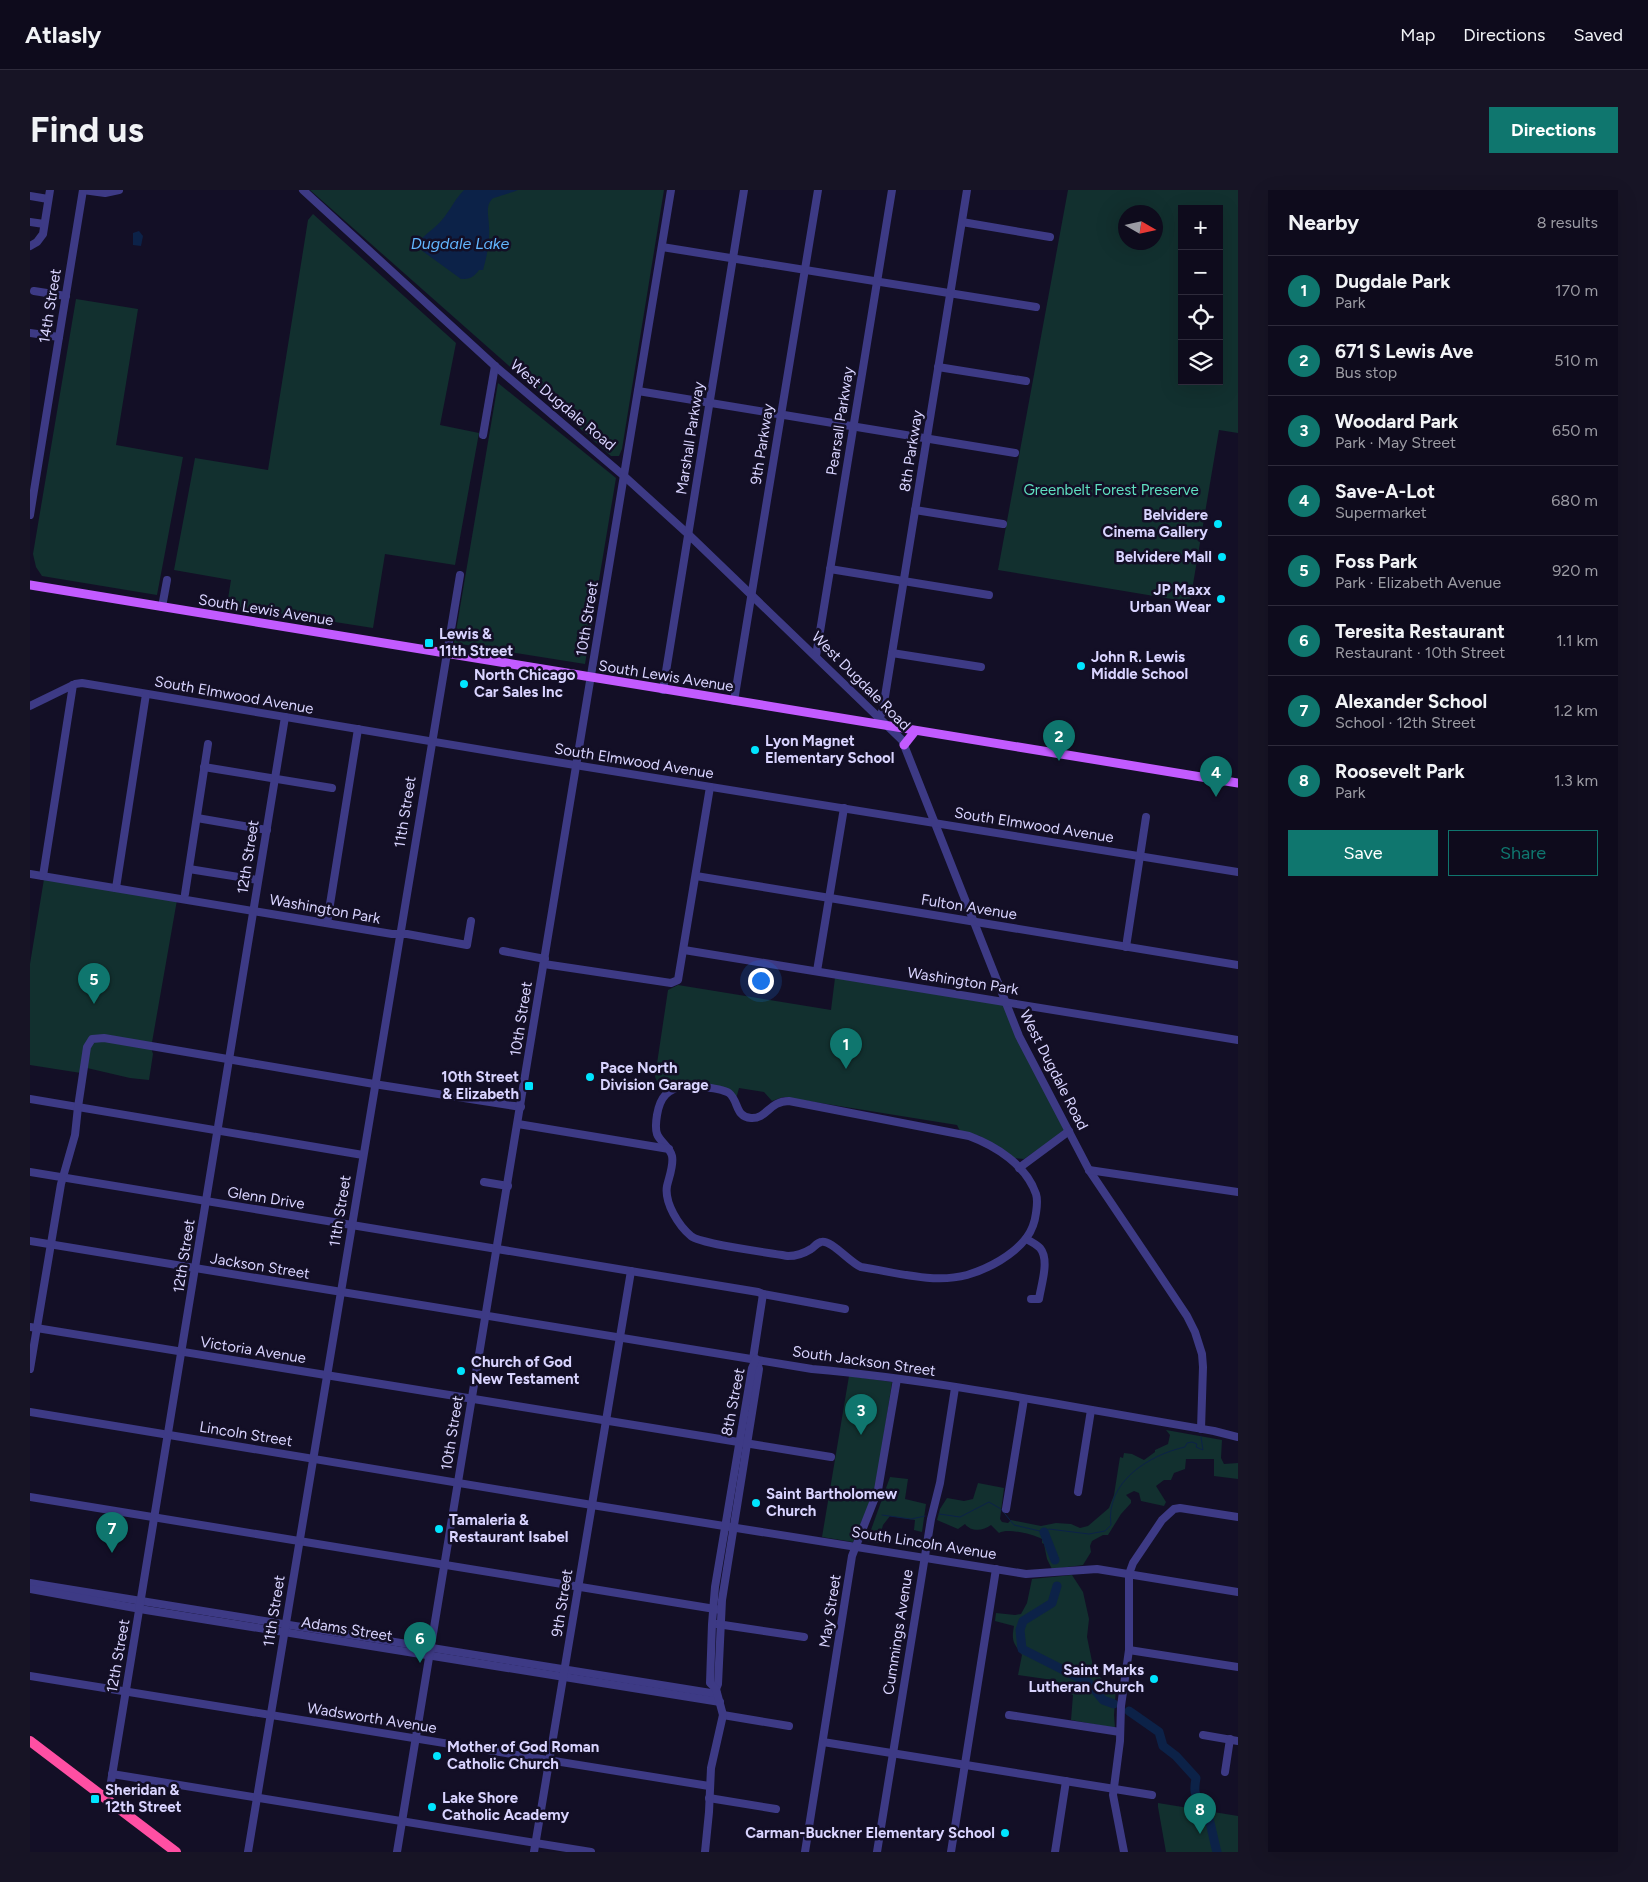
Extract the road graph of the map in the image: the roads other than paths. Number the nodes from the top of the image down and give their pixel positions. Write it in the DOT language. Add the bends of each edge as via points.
graph roads {
  1 [pos="50,190"];
  2 [pos="83,190"];
  3 [pos="119,190"];
  4 [pos="303,190"];
  5 [pos="671,190"];
  6 [pos="744,190"];
  7 [pos="818,190"];
  8 [pos="892,190"];
  9 [pos="967,190"];
  10 [pos="30,196"];
  11 [pos="48,199"];
  12 [pos="30,222"];
  13 [pos="962,222"];
  14 [pos="44,224"];
  15 [pos="1050,237"];
  16 [pos="30,246"];
  17 [pos="662,246"];
  18 [pos="733,258"];
  19 [pos="805,270"];
  20 [pos="877,281"];
  21 [pos="34,292"];
  22 [pos="950,293"];
  23 [pos="66,296"];
  24 [pos="1036,307"];
  25 [pos="30,333"];
  26 [pos="59,337"];
  27 [pos="495,366"];
  28 [pos="938,367"];
  29 [pos="1026,380"];
  30 [pos="638,391"];
  31 [pos="709,403"];
  32 [pos="781,415"];
  33 [pos="853,427"];
  34 [pos="483,435"];
  35 [pos="927,439"];
  36 [pos="1015,453"];
  37 [pos="624,476"];
  38 [pos="915,510"];
  39 [pos="30,514"];
  40 [pos="1002,524"];
  41 [pos="688,534"];
  42 [pos="830,569"];
  43 [pos="460,575"];
  44 [pos="166,580"];
  45 [pos="904,581"];
  46 [pos="30,585"];
  47 [pos="752,594"];
  48 [pos="989,595"];
  49 [pos="162,607"];
  50 [pos="892,653"];
  51 [pos="446,654"];
  52 [pos="816,656"];
  53 [pos="981,667"];
  54 [pos="591,678"];
  55 [pos="73,685"];
  56 [pos="663,690"];
  57 [pos="146,694"];
  58 [pos="734,702"];
  59 [pos="30,706"];
  60 [pos="285,717"];
  61 [pos="880,717"];
  62 [pos="890,727"];
  63 [pos="358,729"];
  64 [pos="915,731"];
  65 [pos="431,742"];
  66 [pos="208,744"];
  67 [pos="904,745"];
  68 [pos="577,766"];
  69 [pos="204,767"];
  70 [pos="275,779"];
  71 [pos="1238,783"];
  72 [pos="710,787"];
  73 [pos="332,788"];
  74 [pos="844,808"];
  75 [pos="1146,817"];
  76 [pos="197,818"];
  77 [pos="935,822"];
  78 [pos="267,830"];
  79 [pos="1140,856"];
  80 [pos="190,869"];
  81 [pos="1238,872"];
  82 [pos="30,874"];
  83 [pos="43,876"];
  84 [pos="696,876"];
  85 [pos="258,880"];
  86 [pos="116,888"];
  87 [pos="185,894"];
  88 [pos="829,898"];
  89 [pos="253,911"];
  90 [pos="472,921"];
  91 [pos="974,922"];
  92 [pos="326,923"];
  93 [pos="399,934"];
  94 [pos="1126,947"];
  95 [pos="684,950"];
  96 [pos="503,951"];
  97 [pos="544,961"];
  98 [pos="1238,966"];
  99 [pos="817,971"];
  100 [pos="1005,1002"];
  101 [pos="1238,1040"];
  102 [pos="229,1059"];
  103 [pos="374,1084"];
  104 [pos="30,1099"];
  105 [pos="78,1107"];
  106 [pos="520,1107"];
  107 [pos="518,1124"];
  108 [pos="218,1130"];
  109 [pos="1069,1131"];
  110 [pos="669,1149"];
  111 [pos="363,1154"];
  112 [pos="1019,1168"];
  113 [pos="1089,1170"];
  114 [pos="30,1172"];
  115 [pos="62,1178"];
  116 [pos="484,1182"];
  117 [pos="508,1186"];
  118 [pos="1238,1192"];
  119 [pos="207,1202"];
  120 [pos="352,1226"];
  121 [pos="1026,1238"];
  122 [pos="30,1242"];
  123 [pos="50,1245"];
  124 [pos="497,1249"];
  125 [pos="196,1269"];
  126 [pos="631,1270"];
  127 [pos="340,1293"];
  128 [pos="763,1294"];
  129 [pos="1031,1299"];
  130 [pos="845,1309"];
  131 [pos="486,1317"];
  132 [pos="34,1328"];
  133 [pos="620,1338"];
  134 [pos="182,1352"];
  135 [pos="754,1359"];
  136 [pos="30,1369"];
  137 [pos="327,1376"];
  138 [pos="897,1379"];
  139 [pos="955,1388"];
  140 [pos="1024,1399"];
  141 [pos="472,1400"];
  142 [pos="1091,1410"];
  143 [pos="30,1412"];
  144 [pos="606,1421"];
  145 [pos="1201,1429"];
  146 [pos="168,1435"];
  147 [pos="1238,1438"];
  148 [pos="743,1443"];
  149 [pos="831,1457"];
  150 [pos="313,1458"];
  151 [pos="458,1483"];
  152 [pos="1078,1492"];
  153 [pos="30,1497"];
  154 [pos="592,1505"];
  155 [pos="1006,1509"];
  156 [pos="154,1518"];
  157 [pos="1238,1518"];
  158 [pos="729,1526"];
  159 [pos="299,1542"];
  160 [pos="856,1546"];
  161 [pos="925,1557"];
  162 [pos="444,1565"];
  163 [pos="996,1569"];
  164 [pos="1129,1574"];
  165 [pos="30,1583"];
  166 [pos="578,1587"];
  167 [pos="30,1590"];
  168 [pos="1238,1592"];
  169 [pos="140,1605"];
  170 [pos="717,1609"];
  171 [pos="716,1624"];
  172 [pos="285,1628"];
  173 [pos="804,1637"];
  174 [pos="1129,1650"];
  175 [pos="430,1652"];
  176 [pos="1238,1667"];
  177 [pos="564,1674"];
  178 [pos="30,1676"];
  179 [pos="125,1691"];
  180 [pos="718,1695"];
  181 [pos="271,1715"];
  182 [pos="723,1715"];
  183 [pos="1009,1715"];
  184 [pos="790,1726"];
  185 [pos="1120,1732"];
  186 [pos="1203,1735"];
  187 [pos="416,1739"];
  188 [pos="1234,1740"];
  189 [pos="30,1741"];
  190 [pos="823,1742"];
  191 [pos="893,1753"];
  192 [pos="549,1760"];
  193 [pos="965,1765"];
  194 [pos="1225,1772"];
  195 [pos="112,1774"];
  196 [pos="1066,1781"];
  197 [pos="709,1786"];
  198 [pos="1113,1789"];
  199 [pos="1152,1795"];
  200 [pos="257,1798"];
  201 [pos="709,1798"];
  202 [pos="106,1799"];
  203 [pos="776,1809"];
  204 [pos="402,1822"];
  205 [pos="536,1843"];
  206 [pos="176,1852"];
  207 [pos="248,1852"];
  208 [pos="397,1852"];
  209 [pos="534,1852"];
  210 [pos="592,1852"];
  211 [pos="705,1852"];
  212 [pos="805,1852"];
  213 [pos="877,1852"];
  214 [pos="951,1852"];
  215 [pos="1055,1852"];
  216 [pos="1124,1852"];
  1 -- 11 [label="street"];
  2 -- 3 [label="street" via="105,193"];
  2 -- 23 [label="street, 14th Street"];
  4 -- 27 [label="street, West Dugdale Road"];
  5 -- 17 [label="street, 10th Street"];
  6 -- 18 [label="street, Marshall Parkway"];
  7 -- 19 [label="street, 9th Parkway"];
  8 -- 20 [label="street, Pearsall Parkway"];
  9 -- 13 [label="street, 8th Parkway"];
  10 -- 11 [label="street"];
  11 -- 14 [label="street"];
  12 -- 14 [label="street"];
  13 -- 15 [label="street"];
  13 -- 22 [label="street, 8th Parkway"];
  14 -- 16 [label="street" via="42,237"];
  17 -- 18 [label="street"];
  17 -- 30 [label="street, 10th Street"];
  18 -- 19 [label="street"];
  18 -- 31 [label="street, Marshall Parkway"];
  19 -- 20 [label="street"];
  19 -- 32 [label="street, 9th Parkway"];
  20 -- 22 [label="street"];
  20 -- 33 [label="street, Pearsall Parkway"];
  21 -- 23 [label="street"];
  22 -- 24 [label="street"];
  22 -- 28 [label="street, 8th Parkway"];
  23 -- 26 [label="street, 14th Street"];
  25 -- 26 [label="street"];
  26 -- 39 [label="street, 14th Street"];
  27 -- 34 [label="street"];
  27 -- 37 [label="street, West Dugdale Road"];
  28 -- 29 [label="street"];
  28 -- 35 [label="street, 8th Parkway"];
  30 -- 31 [label="street"];
  30 -- 37 [label="street, 10th Street"];
  31 -- 32 [label="street"];
  31 -- 41 [label="street, Marshall Parkway"];
  32 -- 33 [label="street"];
  32 -- 47 [label="street, 9th Parkway"];
  33 -- 35 [label="street"];
  33 -- 42 [label="street, Pearsall Parkway"];
  35 -- 36 [label="street"];
  35 -- 38 [label="street, 8th Parkway"];
  37 -- 41 [label="street, West Dugdale Road"];
  37 -- 54 [label="street, 10th Street"];
  38 -- 40 [label="street"];
  38 -- 45 [label="street, 8th Parkway"];
  41 -- 47 [label="street, West Dugdale Road"];
  41 -- 56 [label="street, Marshall Parkway"];
  42 -- 45 [label="street"];
  42 -- 52 [label="street, Pearsall Parkway"];
  43 -- 51 [label="street, 11th Street"];
  44 -- 49 [label="street"];
  45 -- 48 [label="street"];
  45 -- 50 [label="street, 8th Parkway"];
  46 -- 49 [label="main road, South Lewis Avenue"];
  47 -- 52 [label="street, West Dugdale Road"];
  47 -- 58 [label="street, 9th Parkway"];
  49 -- 51 [label="main road, South Lewis Avenue"];
  50 -- 53 [label="street"];
  50 -- 61 [label="street, 8th Parkway"];
  51 -- 54 [label="main road, South Lewis Avenue"];
  51 -- 65 [label="street, 11th Street"];
  52 -- 61 [label="street, West Dugdale Road"];
  54 -- 56 [label="main road, South Lewis Avenue"];
  54 -- 68 [label="street, 10th Street"];
  55 -- 57 [label="street, South Elmwood Avenue" via="82,683"];
  55 -- 59 [label="street, South Elmwood Avenue"];
  55 -- 83 [label="street"];
  56 -- 58 [label="main road, South Lewis Avenue"];
  57 -- 60 [label="street, South Elmwood Avenue"];
  57 -- 86 [label="street"];
  58 -- 62 [label="main road, South Lewis Avenue"];
  60 -- 63 [label="street, South Elmwood Avenue"];
  60 -- 70 [label="street, 12th Street"];
  61 -- 62 [label="street, West Dugdale Road"];
  62 -- 64 [label="main road, South Lewis Avenue"];
  62 -- 67 [label="street, West Dugdale Road"];
  63 -- 65 [label="street, South Elmwood Avenue"];
  63 -- 92 [label="street"];
  64 -- 67 [label="main road"];
  64 -- 71 [label="main road, South Lewis Avenue"];
  65 -- 68 [label="street, South Elmwood Avenue"];
  65 -- 93 [label="street, 11th Street"];
  66 -- 69 [label="street"];
  67 -- 77 [label="street, West Dugdale Road"];
  68 -- 72 [label="street, South Elmwood Avenue"];
  68 -- 97 [label="street, 10th Street"];
  69 -- 70 [label="street"];
  69 -- 76 [label="street"];
  70 -- 73 [label="street"];
  70 -- 78 [label="street, 12th Street"];
  72 -- 74 [label="street, South Elmwood Avenue"];
  72 -- 84 [label="street"];
  74 -- 77 [label="street, South Elmwood Avenue"];
  74 -- 88 [label="street"];
  75 -- 79 [label="street"];
  76 -- 78 [label="street"];
  76 -- 80 [label="street"];
  77 -- 79 [label="street, South Elmwood Avenue"];
  77 -- 91 [label="street, West Dugdale Road"];
  78 -- 85 [label="street, 12th Street"];
  79 -- 81 [label="street, South Elmwood Avenue"];
  79 -- 94 [label="street"];
  80 -- 85 [label="street"];
  80 -- 87 [label="street"];
  82 -- 83 [label="street, Washington Park"];
  83 -- 86 [label="street, Washington Park"];
  84 -- 88 [label="street, Fulton Avenue"];
  84 -- 95 [label="street"];
  85 -- 89 [label="street, 12th Street"];
  86 -- 89 [label="street, Washington Park"];
  88 -- 91 [label="street, Fulton Avenue"];
  88 -- 99 [label="street"];
  89 -- 92 [label="street, Washington Park"];
  89 -- 102 [label="street, 12th Street"];
  90 -- 93 [label="street, Washington Park" via="468,945"];
  91 -- 94 [label="street, Fulton Avenue"];
  91 -- 100 [label="street, West Dugdale Road"];
  92 -- 93 [label="street, Washington Park"];
  93 -- 103 [label="street, 11th Street"];
  94 -- 98 [label="street, Fulton Avenue"];
  95 -- 97 [label="street" via="678,980 670,984"];
  95 -- 99 [label="street, Washington Park"];
  96 -- 97 [label="street"];
  97 -- 106 [label="street, 10th Street"];
  99 -- 100 [label="street, Washington Park"];
  100 -- 101 [label="street, Washington Park"];
  100 -- 109 [label="street, West Dugdale Road" via="1018,1036"];
  102 -- 103 [label="street"];
  102 -- 105 [label="street" via="98,1037 87,1047"];
  102 -- 108 [label="street, 12th Street"];
  103 -- 106 [label="street"];
  103 -- 111 [label="street, 11th Street"];
  104 -- 105 [label="street"];
  105 -- 108 [label="street"];
  105 -- 115 [label="street" via="74,1144"];
  106 -- 107 [label="street, 10th Street"];
  107 -- 110 [label="street"];
  107 -- 117 [label="street, 10th Street"];
  108 -- 111 [label="street"];
  108 -- 119 [label="street, 12th Street"];
  109 -- 112 [label="street"];
  109 -- 113 [label="street, West Dugdale Road"];
  110 -- 112 [label="street" via="657,1135 655,1122 659,1104 670,1090 686,1086 729,1093 739,1112 750,1118 762,1116 780,1101 789,1101 969,1136 999,1150"];
  110 -- 121 [label="street" via="672,1163 668,1198 684,1230 697,1241 788,1256 798,1256 820,1242 826,1242 861,1267 930,1278 952,1278 980,1271 1012,1252"];
  111 -- 120 [label="street, 11th Street"];
  112 -- 121 [label="street" via="1032,1186 1038,1205"];
  113 -- 118 [label="street"];
  113 -- 145 [label="street, West Dugdale Road" via="1195,1332 1203,1367"];
  114 -- 115 [label="street, Glenn Drive"];
  115 -- 119 [label="street, Glenn Drive"];
  115 -- 123 [label="street"];
  116 -- 117 [label="street"];
  117 -- 124 [label="street, 10th Street"];
  119 -- 120 [label="street, Glenn Drive"];
  119 -- 125 [label="street, 12th Street"];
  120 -- 124 [label="street, Glenn Drive"];
  120 -- 127 [label="street, 11th Street"];
  121 -- 129 [label="street" via="1044,1256 1038,1299"];
  122 -- 123 [label="street, Jackson Street"];
  123 -- 125 [label="street, Jackson Street"];
  123 -- 132 [label="street"];
  124 -- 126 [label="street, Glenn Drive"];
  124 -- 131 [label="street, 10th Street"];
  125 -- 127 [label="street, Jackson Street"];
  125 -- 134 [label="street, 12th Street"];
  126 -- 128 [label="street, Glenn Drive"];
  126 -- 133 [label="street, 9th Street"];
  127 -- 131 [label="street, Jackson Street"];
  127 -- 137 [label="street, 11th Street"];
  128 -- 130 [label="street, Glenn Drive"];
  128 -- 135 [label="street, 8th Street"];
  131 -- 133 [label="street, South Jackson Street"];
  131 -- 141 [label="street, 10th Street"];
  132 -- 134 [label="street, Victoria Avenue"];
  132 -- 136 [label="street"];
  133 -- 135 [label="street, South Jackson Street"];
  133 -- 144 [label="street, 9th Street"];
  134 -- 137 [label="street, Victoria Avenue"];
  134 -- 146 [label="street, 12th Street"];
  135 -- 138 [label="street, South Jackson Street"];
  135 -- 148 [label="street, 8th Street"];
  137 -- 141 [label="street, Victoria Avenue"];
  137 -- 150 [label="street, 11th Street"];
  138 -- 139 [label="street, South Jackson Street"];
  138 -- 160 [label="street, May Street" via="880,1484"];
  139 -- 140 [label="street, South Jackson Street"];
  139 -- 161 [label="street, Cummings Avenue"];
  140 -- 142 [label="street, South Jackson Street"];
  140 -- 155 [label="street"];
  141 -- 144 [label="street, Victoria Avenue"];
  141 -- 151 [label="street, 10th Street"];
  142 -- 145 [label="street, South Jackson Street"];
  142 -- 152 [label="street"];
  143 -- 146 [label="street, Lincoln Street"];
  144 -- 148 [label="street, Victoria Avenue"];
  144 -- 154 [label="street, 9th Street"];
  145 -- 147 [label="street, South Jackson Street"];
  146 -- 150 [label="street, Lincoln Street"];
  146 -- 156 [label="street, 12th Street"];
  148 -- 149 [label="street, Victoria Avenue"];
  148 -- 158 [label="street, 8th Street"];
  150 -- 151 [label="street, Lincoln Street"];
  150 -- 159 [label="street, 11th Street"];
  151 -- 154 [label="street, South Lincoln Avenue"];
  151 -- 162 [label="street, 10th Street"];
  153 -- 156 [label="street"];
  154 -- 158 [label="street, South Lincoln Avenue"];
  154 -- 166 [label="street, 9th Street"];
  156 -- 159 [label="street"];
  156 -- 169 [label="street, 12th Street"];
  157 -- 164 [label="street" via="1177,1508 1166,1515 1157,1527"];
  158 -- 160 [label="street, South Lincoln Avenue"];
  158 -- 170 [label="street, 8th Street"];
  159 -- 162 [label="street"];
  159 -- 172 [label="street, 11th Street"];
  160 -- 161 [label="street, South Lincoln Avenue"];
  160 -- 190 [label="street, May Street"];
  161 -- 163 [label="street, South Lincoln Avenue"];
  161 -- 191 [label="street, Cummings Avenue"];
  162 -- 166 [label="street"];
  162 -- 175 [label="street, 10th Street"];
  163 -- 164 [label="street, South Lincoln Avenue" via="1033,1574 1089,1569"];
  163 -- 193 [label="street"];
  164 -- 168 [label="street, South Lincoln Avenue"];
  164 -- 174 [label="street"];
  165 -- 169 [label="street, Adams Street"];
  166 -- 170 [label="street"];
  166 -- 177 [label="street, 9th Street"];
  167 -- 169 [label="street, Adams Street"];
  169 -- 172 [label="street, Adams Street"];
  169 -- 179 [label="street, 12th Street"];
  170 -- 171 [label="street, 8th Street"];
  171 -- 173 [label="street"];
  171 -- 180 [label="street, 8th Street"];
  172 -- 175 [label="street, Adams Street"];
  172 -- 181 [label="street, 11th Street"];
  174 -- 176 [label="street"];
  174 -- 185 [label="street"];
  175 -- 177 [label="street, Adams Street"];
  175 -- 187 [label="street, 10th Street"];
  177 -- 180 [label="street, Adams Street"];
  177 -- 192 [label="street, 9th Street"];
  178 -- 179 [label="street, Wadsworth Avenue"];
  179 -- 181 [label="street, Wadsworth Avenue"];
  179 -- 195 [label="street, 12th Street"];
  180 -- 182 [label="street, 8th Street"];
  181 -- 187 [label="street, Wadsworth Avenue"];
  181 -- 200 [label="street, 11th Street"];
  182 -- 184 [label="street"];
  182 -- 197 [label="street, 8th Street" via="710,1768"];
  183 -- 185 [label="street"];
  185 -- 198 [label="street"];
  186 -- 188 [label="street"];
  187 -- 192 [label="street, Wadsworth Avenue"];
  187 -- 204 [label="street, 10th Street"];
  188 -- 194 [label="street"];
  189 -- 202 [label="highway"];
  190 -- 191 [label="street"];
  190 -- 212 [label="street, May Street"];
  191 -- 193 [label="street"];
  191 -- 213 [label="street, Cummings Avenue"];
  192 -- 197 [label="street, Wadsworth Avenue"];
  192 -- 205 [label="street, 9th Street"];
  193 -- 196 [label="street"];
  193 -- 214 [label="street"];
  195 -- 200 [label="street"];
  195 -- 202 [label="street, 12th Street"];
  196 -- 198 [label="street"];
  196 -- 215 [label="street"];
  197 -- 201 [label="street, 8th Street"];
  198 -- 199 [label="street"];
  198 -- 216 [label="street"];
  200 -- 204 [label="street"];
  200 -- 207 [label="street, 11th Street"];
  201 -- 203 [label="street"];
  201 -- 211 [label="street, 8th Street"];
  202 -- 206 [label="highway"];
  204 -- 205 [label="street"];
  204 -- 208 [label="street, 10th Street"];
  205 -- 209 [label="street, 9th Street"];
  205 -- 210 [label="street"];
}
